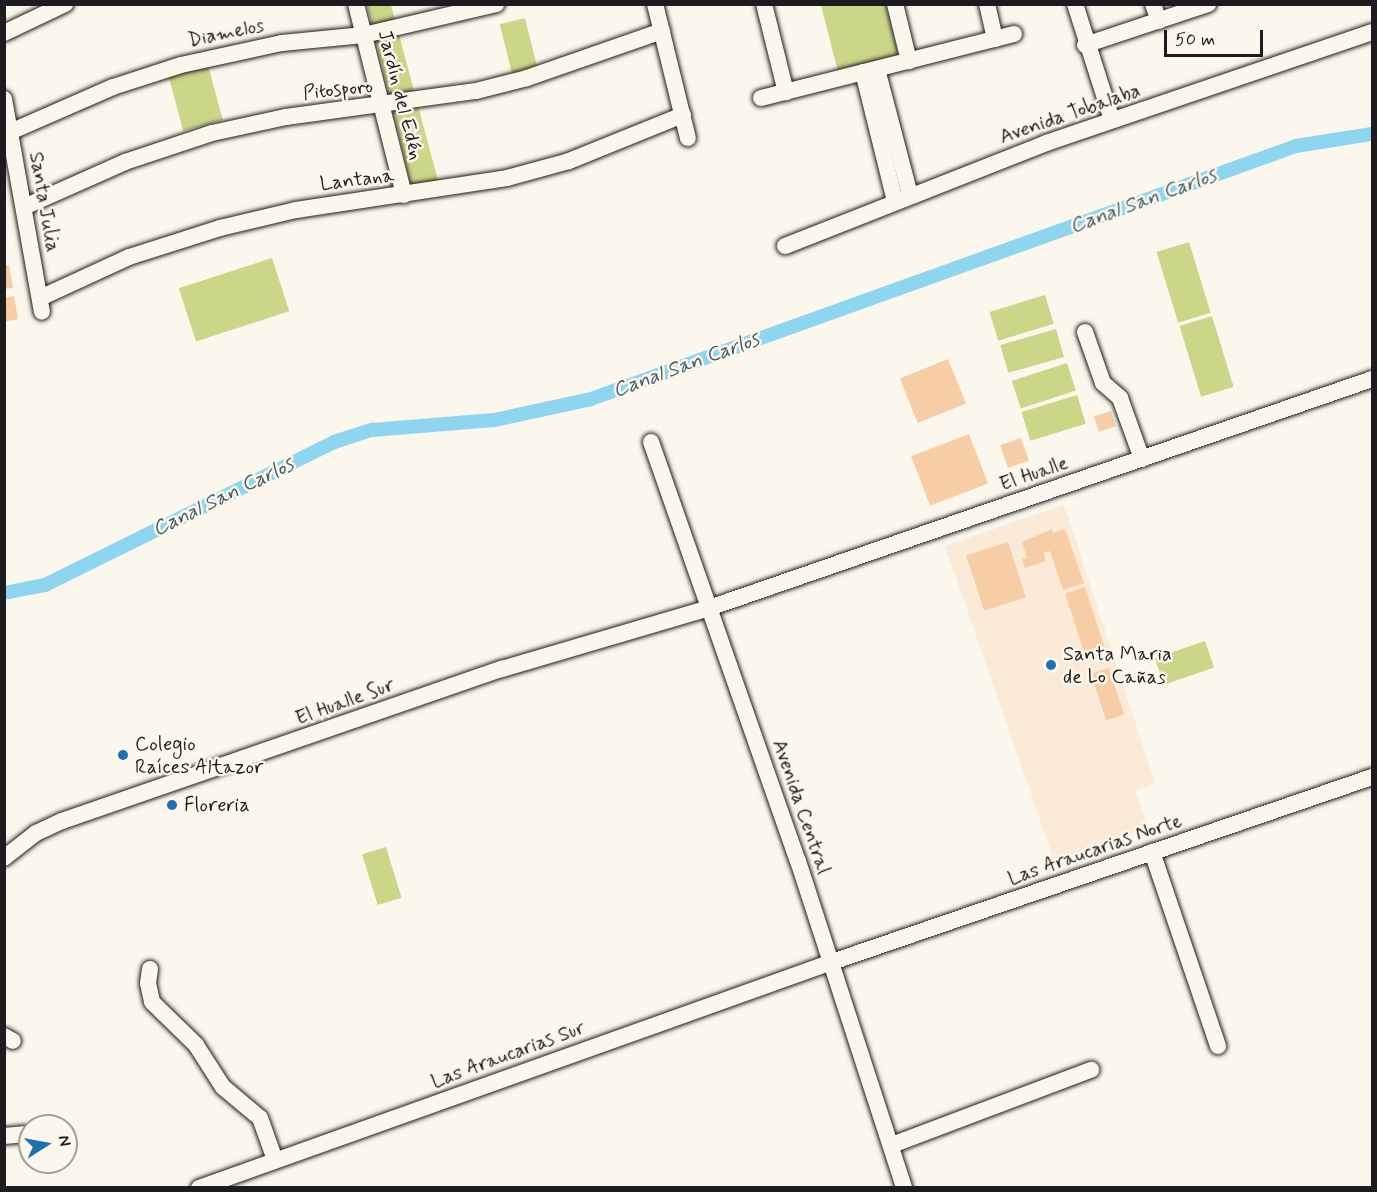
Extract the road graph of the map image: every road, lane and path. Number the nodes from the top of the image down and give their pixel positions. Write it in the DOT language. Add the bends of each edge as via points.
graph roads {
  1 [pos="65,4"];
  2 [pos="356,4"];
  3 [pos="496,4"];
  4 [pos="655,4"];
  5 [pos="764,4"];
  6 [pos="895,4"];
  7 [pos="987,4"];
  8 [pos="1075,4"];
  9 [pos="1153,4"];
  10 [pos="1206,5"];
  11 [pos="1158,21"];
  12 [pos="662,31"];
  13 [pos="1372,32"];
  14 [pos="4,33"];
  15 [pos="364,34"];
  16 [pos="1014,34"];
  17 [pos="995,39"];
  18 [pos="1085,45"];
  19 [pos="909,61"];
  20 [pos="870,71"];
  21 [pos="786,92"];
  22 [pos="761,98"];
  23 [pos="4,99"];
  24 [pos="382,106"];
  25 [pos="682,116"];
  26 [pos="1112,120"];
  27 [pos="10,132"];
  28 [pos="688,138"];
  29 [pos="404,195"];
  30 [pos="902,198"];
  31 [pos="24,207"];
  32 [pos="785,246"];
  33 [pos="41,305"];
  34 [pos="1085,332"];
  35 [pos="1372,379"];
  36 [pos="651,442"];
  37 [pos="1142,459"];
  38 [pos="710,608"];
  39 [pos="1372,777"];
  40 [pos="1152,852"];
  41 [pos="4,858"];
  42 [pos="832,962"];
  43 [pos="150,969"];
  44 [pos="1218,1046"];
  45 [pos="1091,1070"];
  46 [pos="892,1145"];
  47 [pos="275,1160"];
  48 [pos="199,1188"];
  49 [pos="904,1188"];
  1 -- 14 [label="street"];
  2 -- 15 [label="street, Jardín del Edén"];
  3 -- 15 [label="street, Diamelos"];
  4 -- 12 [label="street"];
  5 -- 21 [label="street"];
  6 -- 19 [label="street"];
  7 -- 17 [label="street"];
  8 -- 18 [label="street"];
  9 -- 11 [label="street"];
  10 -- 11 [label="street"];
  11 -- 18 [label="street"];
  12 -- 24 [label="street, Pitosporo" via="504,84"];
  12 -- 25 [label="street"];
  13 -- 26 [label="street, Avenida Tobalaba"];
  15 -- 24 [label="street, Jardín del Edén"];
  15 -- 27 [label="street, Diamelos" via="282,44 181,65 113,87"];
  16 -- 17 [label="street"];
  17 -- 19 [label="street"];
  18 -- 26 [label="street"];
  19 -- 20 [label="street"];
  20 -- 21 [label="street"];
  20 -- 30 [label="street"];
  21 -- 22 [label="street"];
  23 -- 27 [label="street, Santa Julia"];
  24 -- 29 [label="street, Jardín del Edén"];
  24 -- 31 [label="street, Pitosporo" via="286,117 212,133 125,162"];
  25 -- 28 [label="street"];
  25 -- 29 [label="street, Lantana" via="535,171"];
  26 -- 30 [label="street, Avenida Tobalaba"];
  27 -- 31 [label="street, Santa Julia"];
  29 -- 33 [label="street, Lantana" via="296,210 211,230 129,257"];
  30 -- 32 [label="street, Avenida Tobalaba"];
  31 -- 33 [label="street, Santa Julia"];
  34 -- 37 [label="street" via="1103,383 1120,398"];
  35 -- 37 [label="street, El Hualle"];
  36 -- 38 [label="street, Avenida Central"];
  37 -- 38 [label="street, El Hualle"];
  38 -- 41 [label="street, El Hualle Sur" via="482,676 62,821 36,833"];
  38 -- 42 [label="street, Avenida Central"];
  39 -- 40 [label="street, Las Araucarias Norte"];
  40 -- 42 [label="street, Las Araucarias Norte"];
  40 -- 44 [label="street"];
  42 -- 46 [label="street, Avenida Central"];
  42 -- 47 [label="street, Las Araucarias Sur"];
  43 -- 47 [label="street" via="152,1002 200,1050 223,1088 260,1118"];
  45 -- 46 [label="street"];
  46 -- 49 [label="street, Avenida Central"];
  47 -- 48 [label="street, Las Araucarias Sur"];
}
